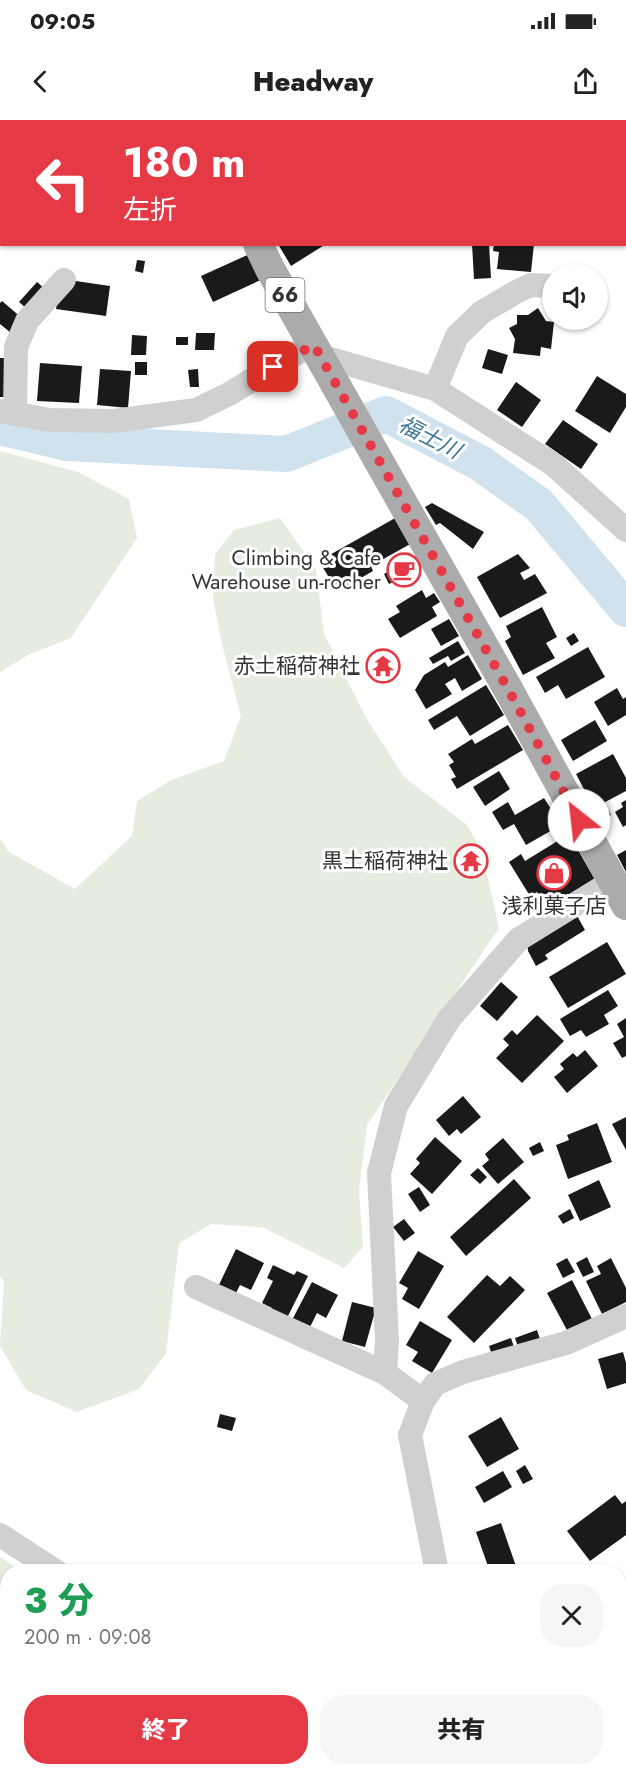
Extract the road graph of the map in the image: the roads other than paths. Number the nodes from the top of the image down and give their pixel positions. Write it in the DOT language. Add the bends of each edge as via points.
graph roads {
  1 [pos="259,246"];
  2 [pos="64,280"];
  3 [pos="542,286"];
  4 [pos="8,346"];
  5 [pos="317,350"];
  6 [pos="435,389"];
  7 [pos="7,412"];
  8 [pos="626,530"];
  9 [pos="620,893"];
  10 [pos="196,1287"];
  11 [pos="626,1316"];
  12 [pos="384,1373"];
  13 [pos="423,1401"];
  14 [pos="0,1535"];
  15 [pos="45,1564"];
  16 [pos="434,1564"];
  1 -- 5 [label="main road, 66"];
  2 -- 4 [label="street"];
  3 -- 6 [label="street" via="516,291 482,312 457,336"];
  4 -- 7 [label="street"];
  5 -- 6 [label="street"];
  5 -- 7 [label="street" via="289,357 196,410 114,421 50,420"];
  5 -- 9 [label="main road, 66"];
  6 -- 8 [label="street" via="554,465"];
  9 -- 12 [label="street" via="519,939 449,1018 396,1106 379,1173 387,1330"];
  10 -- 12 [label="street"];
  11 -- 13 [label="street" via="566,1343 454,1376 435,1384"];
  12 -- 13 [label="street"];
  13 -- 16 [label="street" via="410,1435"];
  14 -- 15 [label="street"];
}
